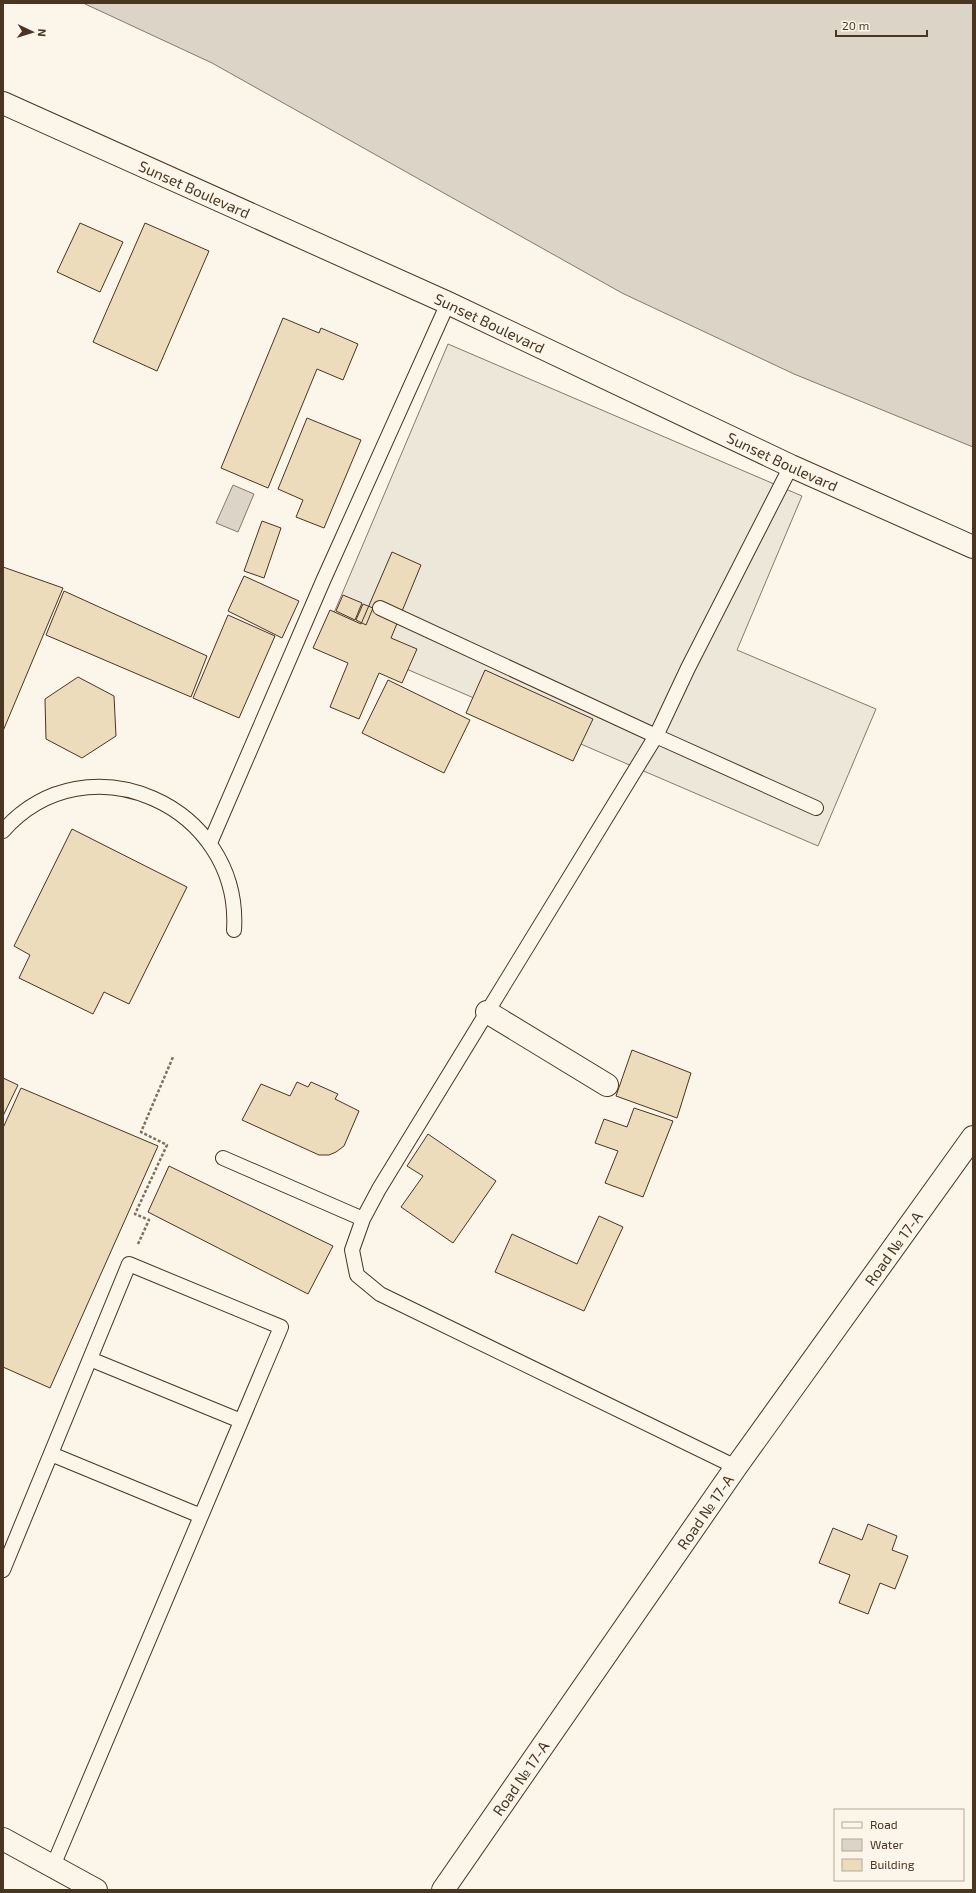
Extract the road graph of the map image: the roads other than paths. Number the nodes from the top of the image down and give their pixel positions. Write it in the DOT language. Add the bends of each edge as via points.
graph roads {
  1 [pos="3,103"];
  2 [pos="448,303"];
  3 [pos="791,466"];
  4 [pos="973,547"];
  5 [pos="380,608"];
  6 [pos="656,736"];
  7 [pos="816,808"];
  8 [pos="3,831"];
  9 [pos="210,843"];
  10 [pos="234,930"];
  11 [pos="487,1012"];
  12 [pos="607,1085"];
  13 [pos="973,1138"];
  14 [pos="223,1158"];
  15 [pos="363,1219"];
  16 [pos="90,1359"];
  17 [pos="241,1421"];
  18 [pos="51,1454"];
  19 [pos="736,1467"];
  20 [pos="201,1516"];
  21 [pos="3,1570"];
  22 [pos="3,1839"];
  23 [pos="53,1866"];
  24 [pos="96,1890"];
  25 [pos="443,1890"];
  1 -- 2 [label="street, Sunset Boulevard"];
  2 -- 3 [label="street, Sunset Boulevard"];
  2 -- 9 [label="lane" via="323,581"];
  3 -- 4 [label="street, Sunset Boulevard"];
  3 -- 6 [label="lane"];
  5 -- 6 [label="lane"];
  6 -- 7 [label="lane"];
  6 -- 11 [label="lane"];
  8 -- 9 [label="lane" via="14,818 46,798 81,788 118,787 153,797 185,816"];
  9 -- 10 [label="lane" via="227,876 235,912"];
  11 -- 12 [label="street"];
  11 -- 15 [label="lane"];
  13 -- 19 [label="street, Road № 17-A"];
  14 -- 15 [label="lane"];
  15 -- 19 [label="lane" via="352,1250 357,1276 380,1294"];
  16 -- 17 [label="lane"];
  16 -- 17 [label="lane" via="129,1264 281,1327"];
  16 -- 18 [label="lane"];
  17 -- 20 [label="lane"];
  18 -- 20 [label="lane"];
  18 -- 21 [label="lane"];
  19 -- 25 [label="street, Road № 17-A"];
  20 -- 23 [label="lane"];
  22 -- 23 [label="street"];
  23 -- 24 [label="street"];
}
